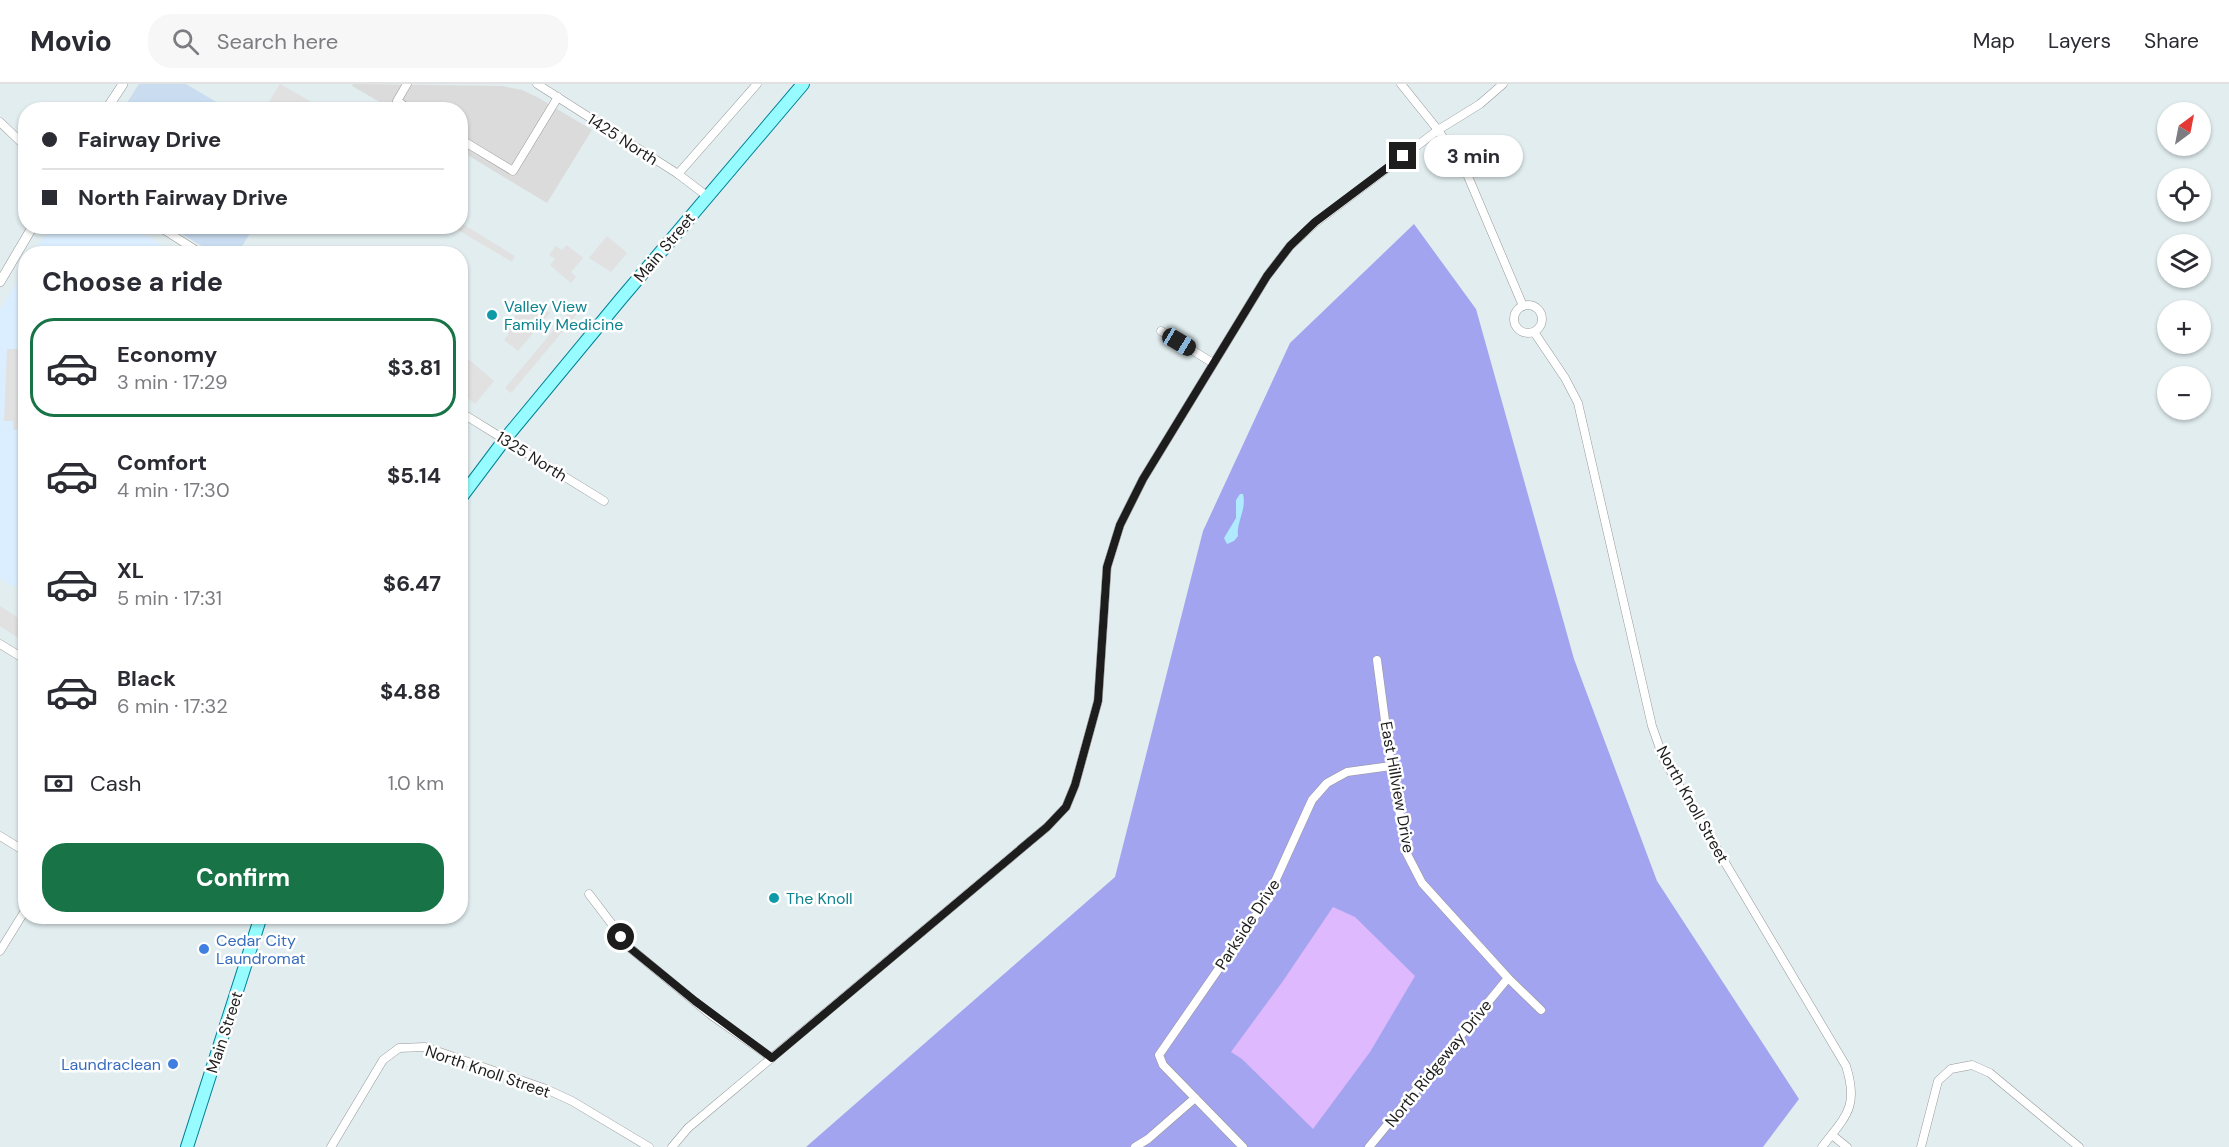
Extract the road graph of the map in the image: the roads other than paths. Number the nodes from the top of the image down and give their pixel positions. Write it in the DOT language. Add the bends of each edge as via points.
graph roads {
  1 [pos="123,84"];
  2 [pos="407,84"];
  3 [pos="537,84"];
  4 [pos="757,84"];
  5 [pos="1401,84"];
  6 [pos="1503,84"];
  7 [pos="801,85"];
  8 [pos="558,97"];
  9 [pos="111,102"];
  10 [pos="399,102"];
  11 [pos="0,123"];
  12 [pos="1438,130"];
  13 [pos="18,140"];
  14 [pos="468,144"];
  15 [pos="678,174"];
  16 [pos="707,196"];
  17 [pos="171,234"];
  18 [pos="189,246"];
  19 [pos="18,251"];
  20 [pos="0,282"];
  21 [pos="1523,306"];
  22 [pos="1161,331"];
  23 [pos="1534,332"];
  24 [pos="1214,363"];
  25 [pos="468,417"];
  26 [pos="505,439"];
  27 [pos="468,488"];
  28 [pos="604,501"];
  29 [pos="0,644"];
  30 [pos="18,655"];
  31 [pos="1377,660"];
  32 [pos="1391,766"];
  33 [pos="0,836"];
  34 [pos="18,847"];
  35 [pos="590,894"];
  36 [pos="18,922"];
  37 [pos="258,924"];
  38 [pos="0,951"];
  39 [pos="1508,978"];
  40 [pos="1541,1010"];
  41 [pos="772,1058"];
  42 [pos="1195,1098"];
  43 [pos="1832,1135"];
  44 [pos="188,1147"];
  45 [pos="331,1147"];
  46 [pos="650,1147"];
  47 [pos="672,1147"];
  48 [pos="1135,1147"];
  49 [pos="1243,1147"];
  50 [pos="1369,1147"];
  51 [pos="1822,1147"];
  52 [pos="1847,1147"];
  53 [pos="1921,1147"];
  54 [pos="2079,1147"];
  1 -- 9 [label="street"];
  2 -- 10 [label="street"];
  3 -- 8 [label="street, 1425 North"];
  4 -- 15 [label="street"];
  5 -- 12 [label="street, North Knoll Street"];
  6 -- 12 [label="street" via="1480,104"];
  7 -- 16 [label="main road, Main Street"];
  8 -- 14 [label="street" via="513,171"];
  8 -- 15 [label="street, 1425 North"];
  11 -- 13 [label="street"];
  12 -- 21 [label="street, North Knoll Street" via="1467,174"];
  12 -- 24 [label="street" via="1315,222 1290,246"];
  15 -- 16 [label="street, 1425 North"];
  16 -- 26 [label="main road, Main Street"];
  17 -- 18 [label="street"];
  19 -- 20 [label="street"];
  21 -- 23 [label="street, North Knoll Street" via="1516,312 1515,325 1525,333"];
  21 -- 23 [label="street, North Knoll Street" via="1532,305 1540,311 1543,321"];
  22 -- 24 [label="street"];
  23 -- 43 [label="street, North Knoll Street" via="1578,404 1652,726 1664,760 1846,1066 1853,1087 1850,1107"];
  24 -- 41 [label="street" via="1143,479 1120,525 1107,567 1098,701 1066,807"];
  25 -- 26 [label="street, 1325 North"];
  26 -- 27 [label="main road, Main Street"];
  26 -- 28 [label="street, 1325 North"];
  29 -- 30 [label="street"];
  31 -- 32 [label="street, East Hillview Drive"];
  32 -- 39 [label="street, East Hillview Drive" via="1407,854 1422,883"];
  32 -- 42 [label="street, Parkside Drive" via="1347,772 1327,783 1312,800 1267,899 1159,1055 1163,1065"];
  33 -- 34 [label="street"];
  35 -- 41 [label="street" via="630,948 711,1015"];
  36 -- 38 [label="street"];
  37 -- 44 [label="main road, Main Street"];
  39 -- 40 [label="street, East Hillview Drive"];
  39 -- 50 [label="street, North Ridgeway Drive"];
  41 -- 47 [label="street" via="688,1128"];
  42 -- 48 [label="street"];
  42 -- 49 [label="street"];
  43 -- 51 [label="street, North Knoll Street"];
  43 -- 52 [label="street"];
  45 -- 46 [label="street, North Knoll Street" via="383,1060 399,1048 425,1047 546,1089"];
  53 -- 54 [label="street" via="1938,1081 1952,1069 1972,1065 1990,1073"];
}
